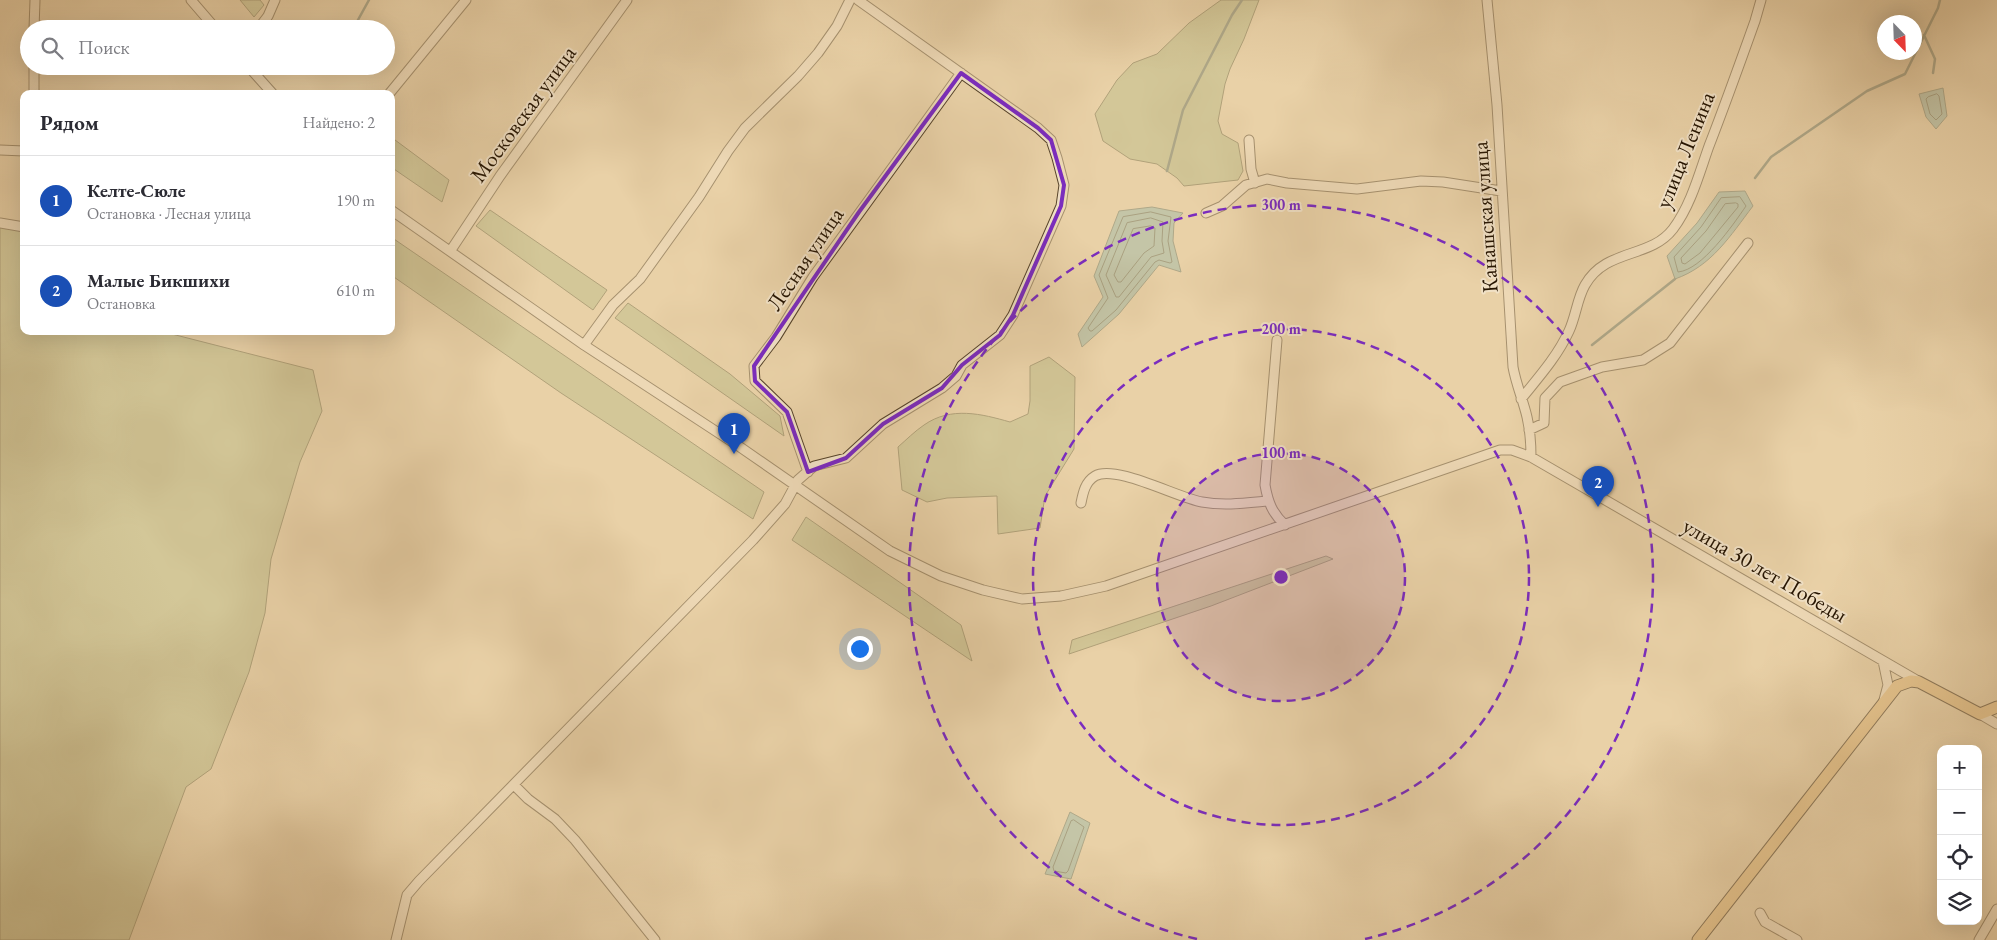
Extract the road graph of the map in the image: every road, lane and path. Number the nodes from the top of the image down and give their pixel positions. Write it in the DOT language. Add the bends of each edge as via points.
graph roads {
  1 [pos="35,0"];
  2 [pos="191,0"];
  3 [pos="275,0"];
  4 [pos="466,0"];
  5 [pos="627,0"];
  6 [pos="850,0"];
  7 [pos="858,0"];
  8 [pos="1487,0"];
  9 [pos="1761,0"];
  10 [pos="34,20"];
  11 [pos="208,20"];
  12 [pos="265,20"];
  13 [pos="962,74"];
  14 [pos="34,75"];
  15 [pos="256,75"];
  16 [pos="34,90"];
  17 [pos="269,90"];
  18 [pos="393,90"];
  19 [pos="1250,140"];
  20 [pos="0,150"];
  21 [pos="20,151"];
  22 [pos="1255,183"];
  23 [pos="1501,191"];
  24 [pos="395,213"];
  25 [pos="1206,213"];
  26 [pos="0,223"];
  27 [pos="20,226"];
  28 [pos="1748,243"];
  29 [pos="451,250"];
  30 [pos="1277,340"];
  31 [pos="584,345"];
  32 [pos="1521,399"];
  33 [pos="1530,430"];
  34 [pos="1531,457"];
  35 [pos="808,472"];
  36 [pos="796,486"];
  37 [pos="1268,501"];
  38 [pos="1081,503"];
  39 [pos="1285,524"];
  40 [pos="1883,661"];
  41 [pos="1919,682"];
  42 [pos="1884,702"];
  43 [pos="1997,707"];
  44 [pos="1980,714"];
  45 [pos="1997,724"];
  46 [pos="514,784"];
  47 [pos="1997,909"];
  48 [pos="1760,913"];
  49 [pos="396,940"];
  50 [pos="655,940"];
  51 [pos="1698,940"];
  52 [pos="1797,940"];
  53 [pos="1979,940"];
  1 -- 10 [label="street"];
  2 -- 11 [label="street"];
  3 -- 12 [label="street"];
  4 -- 18 [label="street"];
  5 -- 29 [label="street, Московская улица" via="500,176"];
  6 -- 31 [label="street" via="818,53 745,128 640,279 613,305"];
  7 -- 13 [label="street"];
  8 -- 23 [label="street, Канашская улица"];
  9 -- 32 [label="street, улица Ленина" via="1691,195 1673,230 1650,247 1608,261 1599,268 1585,285 1569,331 1547,369"];
  13 -- 35 [label="street, Лесная улица" via="828,256 754,366 755,382 788,412"];
  13 -- 35 [label="street" via="1051,140 1064,185 1060,206 1013,315 1000,335 962,365 956,376 942,388 883,424 846,458 814,466"];
  14 -- 16 [label="street"];
  15 -- 17 [label="street"];
  19 -- 22 [label="street"];
  20 -- 21 [label="street"];
  22 -- 23 [label="street" via="1267,179 1357,189 1421,181"];
  22 -- 25 [label="street" via="1246,185 1222,206"];
  23 -- 32 [label="street, Канашская улица" via="1513,367"];
  24 -- 29 [label="street, улица 30 лет Победы"];
  26 -- 27 [label="street"];
  28 -- 33 [label="street" via="1670,343 1643,360 1602,367 1560,382 1545,398 1544,423"];
  29 -- 31 [label="street, улица 30 лет Победы"];
  30 -- 37 [label="street" via="1265,485"];
  31 -- 36 [label="street, улица 30 лет Победы"];
  32 -- 33 [label="street, Канашская улица"];
  33 -- 34 [label="street, Канашская улица"];
  34 -- 39 [label="street, улица 30 лет Победы" via="1512,450 1500,450"];
  34 -- 40 [label="street, улица 30 лет Победы"];
  35 -- 36 [label="street"];
  36 -- 39 [label="street, улица 30 лет Победы" via="890,551 941,576 1022,599 1061,596 1106,586"];
  36 -- 46 [label="street" via="785,504 753,540"];
  37 -- 38 [label="street" via="1204,503 1129,478 1103,473 1085,487"];
  37 -- 39 [label="street" via="1275,515"];
  40 -- 41 [label="street, улица 30 лет Победы"];
  40 -- 42 [label="street" via="1888,685"];
  41 -- 42 [label="main road" via="1897,686"];
  41 -- 44 [label="main road, улица 30 лет Победы"];
  42 -- 51 [label="main road"];
  43 -- 44 [label="main road"];
  44 -- 45 [label="street"];
  46 -- 49 [label="street" via="407,896"];
  46 -- 50 [label="street" via="575,840"];
  47 -- 53 [label="street"];
  48 -- 52 [label="street" via="1765,922"];
}
